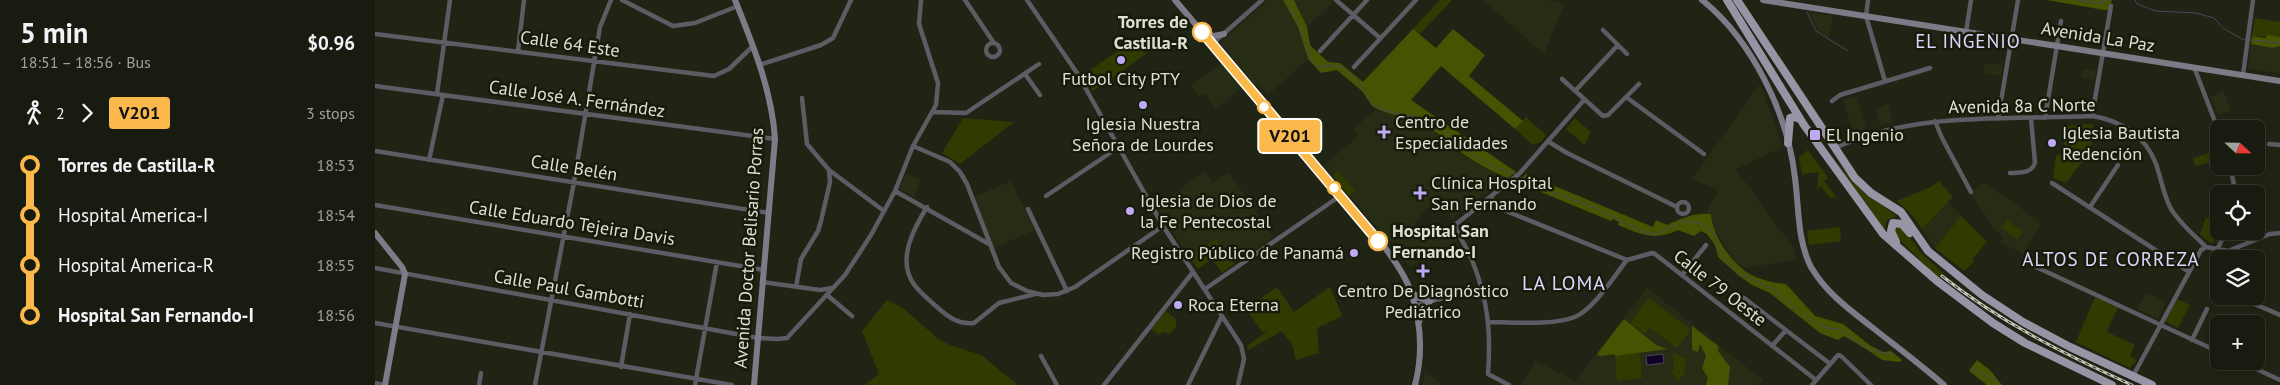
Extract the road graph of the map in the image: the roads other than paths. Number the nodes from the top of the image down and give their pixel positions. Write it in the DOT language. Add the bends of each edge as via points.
graph roads {
  1 [pos="450,0"];
  2 [pos="524,0"];
  3 [pos="611,0"];
  4 [pos="622,0"];
  5 [pos="851,0"];
  6 [pos="921,0"];
  7 [pos="965,0"];
  8 [pos="1027,0"];
  9 [pos="1175,0"];
  10 [pos="1261,0"];
  11 [pos="1336,0"];
  12 [pos="1367,0"];
  13 [pos="1416,0"];
  14 [pos="1702,0"];
  15 [pos="1727,0"];
  16 [pos="1737,0"];
  17 [pos="1763,0"];
  18 [pos="1868,0"];
  19 [pos="1971,0"];
  20 [pos="2018,0"];
  21 [pos="2253,0"];
  22 [pos="737,3"];
  23 [pos="2111,6"];
  24 [pos="1353,14"];
  25 [pos="1866,16"];
  26 [pos="2061,21"];
  27 [pos="1603,30"];
  28 [pos="1202,32"];
  29 [pos="1966,32"];
  30 [pos="375,34"];
  31 [pos="1224,34"];
  32 [pos="1380,38"];
  33 [pos="2012,39"];
  34 [pos="444,42"];
  35 [pos="994,43"];
  36 [pos="1212,44"];
  37 [pos="1618,45"];
  38 [pos="2057,46"];
  39 [pos="752,47"];
  40 [pos="1320,50"];
  41 [pos="518,51"];
  42 [pos="2102,53"];
  43 [pos="1627,54"];
  44 [pos="594,62"];
  45 [pos="1039,64"];
  46 [pos="759,66"];
  47 [pos="1354,66"];
  48 [pos="2194,67"];
  49 [pos="1930,68"];
  50 [pos="1025,74"];
  51 [pos="2243,75"];
  52 [pos="1562,79"];
  53 [pos="1885,81"];
  54 [pos="2280,81"];
  55 [pos="1639,84"];
  56 [pos="375,86"];
  57 [pos="1575,91"];
  58 [pos="437,94"];
  59 [pos="1040,94"];
  60 [pos="443,95"];
  61 [pos="1626,97"];
  62 [pos="802,98"];
  63 [pos="1584,100"];
  64 [pos="1832,101"];
  65 [pos="932,112"];
  66 [pos="585,114"];
  67 [pos="2092,116"];
  68 [pos="2031,118"];
  69 [pos="2045,118"];
  70 [pos="1999,119"];
  71 [pos="1801,120"];
  72 [pos="2214,120"];
  73 [pos="1935,121"];
  74 [pos="775,139"];
  75 [pos="1549,142"];
  76 [pos="1788,143"];
  77 [pos="2269,144"];
  78 [pos="2280,145"];
  79 [pos="913,146"];
  80 [pos="1119,148"];
  81 [pos="1834,148"];
  82 [pos="375,152"];
  83 [pos="1704,154"];
  84 [pos="429,160"];
  85 [pos="2118,165"];
  86 [pos="829,170"];
  87 [pos="2009,173"];
  88 [pos="574,182"];
  89 [pos="2052,182"];
  90 [pos="895,191"];
  91 [pos="1971,192"];
  92 [pos="1046,196"];
  93 [pos="1340,196"];
  94 [pos="1491,198"];
  95 [pos="375,205"];
  96 [pos="927,207"];
  97 [pos="1677,207"];
  98 [pos="2090,207"];
  99 [pos="1028,209"];
  100 [pos="884,211"];
  101 [pos="769,213"];
  102 [pos="1163,226"];
  103 [pos="375,233"];
  104 [pos="2280,233"];
  105 [pos="564,235"];
  106 [pos="2222,240"];
  107 [pos="989,244"];
  108 [pos="1706,245"];
  109 [pos="2206,247"];
  110 [pos="2218,248"];
  111 [pos="2225,250"];
  112 [pos="2230,250"];
  113 [pos="1903,252"];
  114 [pos="1627,260"];
  115 [pos="717,262"];
  116 [pos="2034,266"];
  117 [pos="1946,267"];
  118 [pos="375,268"];
  119 [pos="764,270"];
  120 [pos="2188,271"];
  121 [pos="1193,272"];
  122 [pos="405,274"];
  123 [pos="1682,275"];
  124 [pos="762,282"];
  125 [pos="796,287"];
  126 [pos="1482,287"];
  127 [pos="833,288"];
  128 [pos="1205,289"];
  129 [pos="820,290"];
  130 [pos="1067,291"];
  131 [pos="1411,292"];
  132 [pos="1036,294"];
  133 [pos="827,295"];
  134 [pos="1744,298"];
  135 [pos="550,299"];
  136 [pos="1431,300"];
  137 [pos="2257,305"];
  138 [pos="1414,306"];
  139 [pos="2207,309"];
  140 [pos="813,311"];
  141 [pos="630,314"];
  142 [pos="2280,315"];
  143 [pos="852,316"];
  144 [pos="1221,316"];
  145 [pos="1489,322"];
  146 [pos="375,323"];
  147 [pos="1418,324"];
  148 [pos="2159,324"];
  149 [pos="396,327"];
  150 [pos="705,327"];
  151 [pos="1785,330"];
  152 [pos="758,338"];
  153 [pos="2192,340"];
  154 [pos="1773,346"];
  155 [pos="2210,348"];
  156 [pos="541,354"];
  157 [pos="1041,356"];
  158 [pos="1829,363"];
  159 [pos="621,367"];
  160 [pos="2258,370"];
  161 [pos="481,373"];
  162 [pos="2133,376"];
  163 [pos="696,379"];
  164 [pos="1816,380"];
  165 [pos="2280,380"];
  166 [pos="375,383"];
  167 [pos="385,385"];
  168 [pos="479,385"];
  169 [pos="535,385"];
  170 [pos="695,385"];
  171 [pos="732,385"];
  172 [pos="754,385"];
  173 [pos="1057,385"];
  174 [pos="1104,385"];
  175 [pos="1188,385"];
  176 [pos="1238,385"];
  177 [pos="1415,385"];
  178 [pos="1509,385"];
  179 [pos="1812,385"];
  180 [pos="1871,385"];
  181 [pos="1944,385"];
  182 [pos="2112,385"];
  183 [pos="2152,385"];
  1 -- 34 [label="street"];
  2 -- 41 [label="street"];
  3 -- 44 [label="street" via="602,18"];
  4 -- 22 [label="street" via="673,26 695,23"];
  5 -- 46 [label="street" via="833,38"];
  6 -- 65 [label="street, Calle Paul Gambotti" via="919,24 938,83"];
  7 -- 35 [label="street"];
  8 -- 80 [label="street" via="1077,73"];
  9 -- 28 [label="main road"];
  10 -- 31 [label="street"];
  11 -- 24 [label="street"];
  12 -- 24 [label="street"];
  13 -- 32 [label="street"];
  14 -- 76 [label="main road" via="1737,36 1756,63"];
  15 -- 71 [label="main road"];
  16 -- 81 [label="main road"];
  17 -- 25 [label="main road, Avenida La Paz"];
  18 -- 25 [label="street"];
  19 -- 29 [label="street"];
  20 -- 33 [label="street"];
  21 -- 51 [label="street"];
  22 -- 39 [label="main road, Avenida Doctor Belisario Porras"];
  23 -- 42 [label="street"];
  24 -- 32 [label="street"];
  24 -- 40 [label="street"];
  25 -- 29 [label="main road, Avenida La Paz"];
  25 -- 53 [label="street"];
  26 -- 38 [label="street"];
  27 -- 37 [label="street"];
  28 -- 31 [label="main road"];
  28 -- 36 [label="main road"];
  29 -- 33 [label="main road, Avenida La Paz"];
  30 -- 34 [label="street, Calle 64 Este"];
  31 -- 36 [label="street"];
  32 -- 47 [label="street"];
  33 -- 38 [label="main road, Avenida La Paz"];
  33 -- 70 [label="street"];
  34 -- 41 [label="street, Calle 64 Este"];
  34 -- 58 [label="street"];
  36 -- 93 [label="main road"];
  37 -- 43 [label="street"];
  37 -- 57 [label="street"];
  38 -- 42 [label="main road, Avenida La Paz"];
  38 -- 69 [label="street"];
  39 -- 44 [label="street, Calle 64 Este" via="729,69 714,76"];
  39 -- 46 [label="main road, Avenida Doctor Belisario Porras"];
  41 -- 44 [label="street, Calle 64 Este"];
  42 -- 48 [label="main road, Avenida La Paz"];
  42 -- 67 [label="street"];
  44 -- 66 [label="street"];
  45 -- 50 [label="street"];
  46 -- 74 [label="main road, Avenida Doctor Belisario Porras" via="769,92"];
  48 -- 51 [label="main road, Avenida La Paz"];
  48 -- 72 [label="street"];
  49 -- 53 [label="street"];
  50 -- 59 [label="street"];
  50 -- 65 [label="street" via="966,113"];
  51 -- 54 [label="main road, Avenida La Paz"];
  52 -- 57 [label="street"];
  53 -- 64 [label="street" via="1840,95"];
  55 -- 61 [label="street"];
  56 -- 58 [label="street, Calle José A. Fernández"];
  57 -- 63 [label="street"];
  58 -- 60 [label="street, Calle José A. Fernández"];
  60 -- 66 [label="street, Calle José A. Fernández"];
  60 -- 84 [label="street"];
  61 -- 63 [label="street" via="1605,116"];
  61 -- 83 [label="street"];
  62 -- 86 [label="street" via="807,144"];
  63 -- 75 [label="street"];
  65 -- 79 [label="street, Calle Paul Gambotti"];
  66 -- 74 [label="street, Calle José A. Fernández"];
  66 -- 88 [label="street"];
  67 -- 69 [label="street, Avenida 8a C Norte"];
  67 -- 109 [label="street, Avenida 8a C Norte" via="2113,120 2140,139 2157,165 2170,208"];
  68 -- 69 [label="street, Avenida 8a C Norte"];
  68 -- 70 [label="street, Avenida 8a C Norte"];
  68 -- 87 [label="street" via="2033,169"];
  70 -- 73 [label="street, Avenida 8a C Norte"];
  71 -- 76 [label="main road" via="1791,118"];
  71 -- 113 [label="main road" via="1867,214"];
  73 -- 81 [label="street, Avenida 8a C Norte" via="1889,128"];
  73 -- 91 [label="street"];
  74 -- 101 [label="main road, Avenida Doctor Belisario Porras"];
  75 -- 94 [label="street"];
  75 -- 97 [label="street"];
  76 -- 181 [label="main road" via="1801,237 1811,267 1835,298"];
  77 -- 78 [label="street"];
  79 -- 90 [label="street, Calle Paul Gambotti"];
  79 -- 107 [label="street" via="951,162 960,172"];
  80 -- 92 [label="street"];
  80 -- 102 [label="street"];
  81 -- 117 [label="main road" via="1855,178 1871,193 1901,212 1928,251"];
  82 -- 84 [label="street, Calle Belén"];
  84 -- 88 [label="street, Calle Belén"];
  85 -- 98 [label="street"];
  86 -- 100 [label="street"];
  86 -- 125 [label="street" via="830,182 821,221 801,259"];
  88 -- 101 [label="street, Calle Belén"];
  88 -- 105 [label="street"];
  89 -- 98 [label="street"];
  90 -- 96 [label="street"];
  90 -- 100 [label="street, Calle Paul Gambotti"];
  93 -- 128 [label="street"];
  93 -- 131 [label="main road" via="1390,256"];
  94 -- 114 [label="street" via="1506,210"];
  94 -- 126 [label="street" via="1455,225"];
  95 -- 105 [label="street, Calle Eduardo Tejeira Davis"];
  96 -- 107 [label="street"];
  96 -- 132 [label="street" via="911,236 908,267 912,282 949,317 959,322 974,322 999,303"];
  98 -- 120 [label="street"];
  99 -- 130 [label="street"];
  100 -- 127 [label="street, Calle Paul Gambotti" via="859,255"];
  101 -- 119 [label="main road, Avenida Doctor Belisario Porras"];
  102 -- 121 [label="street"];
  102 -- 130 [label="street"];
  103 -- 122 [label="main road"];
  104 -- 112 [label="street" via="2269,234"];
  105 -- 115 [label="street, Calle Eduardo Tejeira Davis"];
  105 -- 135 [label="street"];
  106 -- 110 [label="street"];
  107 -- 132 [label="street" via="1004,277"];
  108 -- 123 [label="street"];
  109 -- 110 [label="street"];
  109 -- 120 [label="street"];
  110 -- 111 [label="street"];
  113 -- 117 [label="main road" via="1891,231 1891,225 1896,222 1905,226 1924,252"];
  113 -- 182 [label="main road" via="1972,309 2009,334"];
  114 -- 123 [label="street, Calle 79 Oeste" via="1655,254"];
  114 -- 145 [label="street" via="1592,304 1575,316 1547,321"];
  115 -- 119 [label="street, Calle Eduardo Tejeira Davis"];
  115 -- 150 [label="street"];
  116 -- 148 [label="street"];
  117 -- 162 [label="main road" via="2023,322"];
  118 -- 122 [label="street, Calle Paul Gambotti"];
  119 -- 124 [label="main road, Avenida Doctor Belisario Porras"];
  120 -- 148 [label="street"];
  121 -- 128 [label="street"];
  121 -- 174 [label="street"];
  122 -- 135 [label="street, Calle Paul Gambotti"];
  122 -- 149 [label="main road"];
  123 -- 154 [label="street, Calle 79 Oeste"];
  124 -- 125 [label="street"];
  124 -- 152 [label="main road, Avenida Doctor Belisario Porras"];
  125 -- 129 [label="street"];
  126 -- 136 [label="street"];
  126 -- 145 [label="street"];
  127 -- 129 [label="street"];
  127 -- 133 [label="street, Calle Paul Gambotti"];
  128 -- 144 [label="street"];
  129 -- 140 [label="street" via="823,295"];
  130 -- 132 [label="street"];
  131 -- 136 [label="main road" via="1419,298"];
  131 -- 138 [label="main road"];
  133 -- 140 [label="street, Calle Paul Gambotti"];
  133 -- 143 [label="street"];
  134 -- 151 [label="street"];
  135 -- 141 [label="street, Calle Paul Gambotti"];
  135 -- 156 [label="street"];
  136 -- 138 [label="street"];
  136 -- 147 [label="main road" via="1423,309"];
  137 -- 142 [label="street"];
  138 -- 147 [label="main road"];
  139 -- 153 [label="street"];
  140 -- 152 [label="street, Calle Paul Gambotti" via="787,338"];
  141 -- 150 [label="street, Calle Paul Gambotti"];
  141 -- 159 [label="street"];
  144 -- 175 [label="street"];
  144 -- 176 [label="street" via="1243,352 1244,367"];
  145 -- 178 [label="street" via="1488,374"];
  146 -- 149 [label="street"];
  147 -- 177 [label="main road" via="1421,360"];
  148 -- 153 [label="street"];
  148 -- 162 [label="street"];
  149 -- 156 [label="street"];
  149 -- 167 [label="main road"];
  150 -- 152 [label="street, Calle Paul Gambotti"];
  150 -- 163 [label="street"];
  151 -- 154 [label="street"];
  151 -- 158 [label="street"];
  152 -- 172 [label="main road, Avenida Doctor Belisario Porras"];
  153 -- 155 [label="street"];
  154 -- 164 [label="street, Calle 79 Oeste"];
  156 -- 159 [label="street"];
  156 -- 169 [label="street"];
  157 -- 173 [label="street"];
  158 -- 164 [label="street"];
  158 -- 180 [label="street" via="1841,356"];
  159 -- 163 [label="street"];
  160 -- 165 [label="street"];
  161 -- 168 [label="street"];
  162 -- 183 [label="main road"];
  163 -- 170 [label="street"];
  163 -- 171 [label="street"];
  164 -- 179 [label="street"];
  166 -- 167 [label="street"];
}
